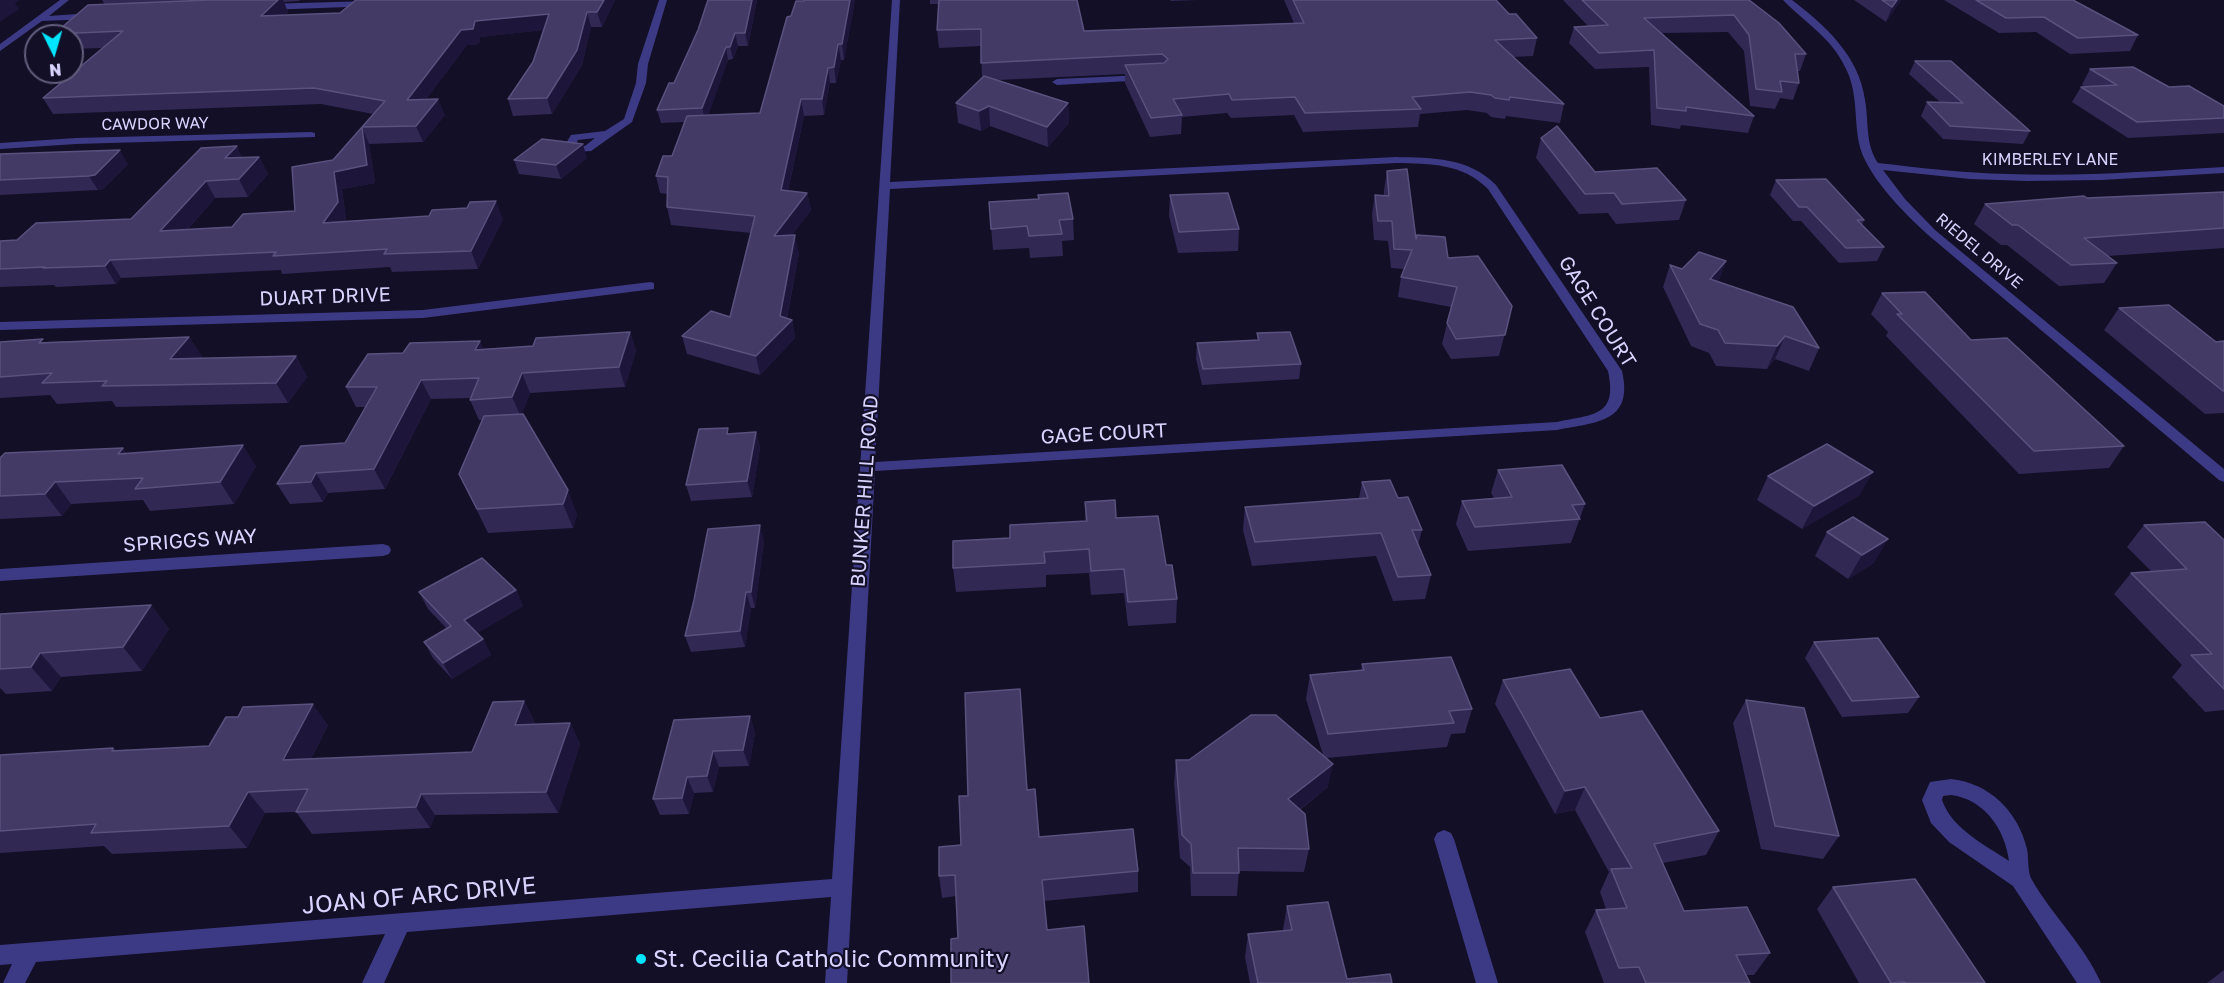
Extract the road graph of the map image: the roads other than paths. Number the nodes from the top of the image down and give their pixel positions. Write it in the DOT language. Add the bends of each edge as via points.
graph roads {
  1 [pos="65,0"];
  2 [pos="663,0"];
  3 [pos="896,0"];
  4 [pos="1787,0"];
  5 [pos="384,4"];
  6 [pos="256,7"];
  7 [pos="107,15"];
  8 [pos="39,19"];
  9 [pos="0,48"];
  10 [pos="1160,77"];
  11 [pos="1057,82"];
  12 [pos="609,134"];
  13 [pos="311,135"];
  14 [pos="0,146"];
  15 [pos="1876,166"];
  16 [pos="2224,170"];
  17 [pos="884,186"];
  18 [pos="650,286"];
  19 [pos="0,326"];
  20 [pos="867,467"];
  21 [pos="2224,477"];
  22 [pos="383,549"];
  23 [pos="0,575"];
  24 [pos="1444,839"];
  25 [pos="2020,880"];
  26 [pos="842,887"];
  27 [pos="400,923"];
  28 [pos="30,952"];
  29 [pos="0,955"];
  30 [pos="14,983"];
  31 [pos="373,983"];
  32 [pos="836,983"];
  33 [pos="1487,983"];
  34 [pos="2090,983"];
  1 -- 8 [label="street"];
  2 -- 12 [label="street" via="628,120"];
  3 -- 17 [label="street, BUNKER HILL ROAD"];
  4 -- 15 [label="street, RIEDEL DRIVE" via="1832,39 1848,61 1860,96 1866,151"];
  5 -- 6 [label="street"];
  7 -- 8 [label="street"];
  8 -- 9 [label="street"];
  10 -- 11 [label="street"];
  13 -- 14 [label="street, CAWDOR WAY"];
  15 -- 16 [label="street, KIMBERLEY LANE" via="2024,178"];
  15 -- 21 [label="street, RIEDEL DRIVE" via="1906,209 1931,232"];
  17 -- 20 [label="street, BUNKER HILL ROAD"];
  17 -- 20 [label="street, GAGE COURT" via="1396,160 1463,166 1483,175 1492,187 1615,371 1620,399 1604,414 1557,426"];
  18 -- 19 [label="street, DUART DRIVE" via="423,314"];
  20 -- 26 [label="street, BUNKER HILL ROAD"];
  22 -- 23 [label="street, SPRIGGS WAY"];
  24 -- 33 [label="street"];
  25 -- 25 [label="street" via="1956,836 1938,817 1932,800 1937,788 1954,785 1975,791 1996,808 2015,843"];
  25 -- 34 [label="street"];
  26 -- 27 [label="street, JOAN OF ARC DRIVE"];
  26 -- 32 [label="street, BUNKER HILL ROAD"];
  27 -- 28 [label="street, JOAN OF ARC DRIVE"];
  27 -- 31 [label="street"];
  28 -- 29 [label="street, JOAN OF ARC DRIVE"];
  28 -- 30 [label="street"];
}
